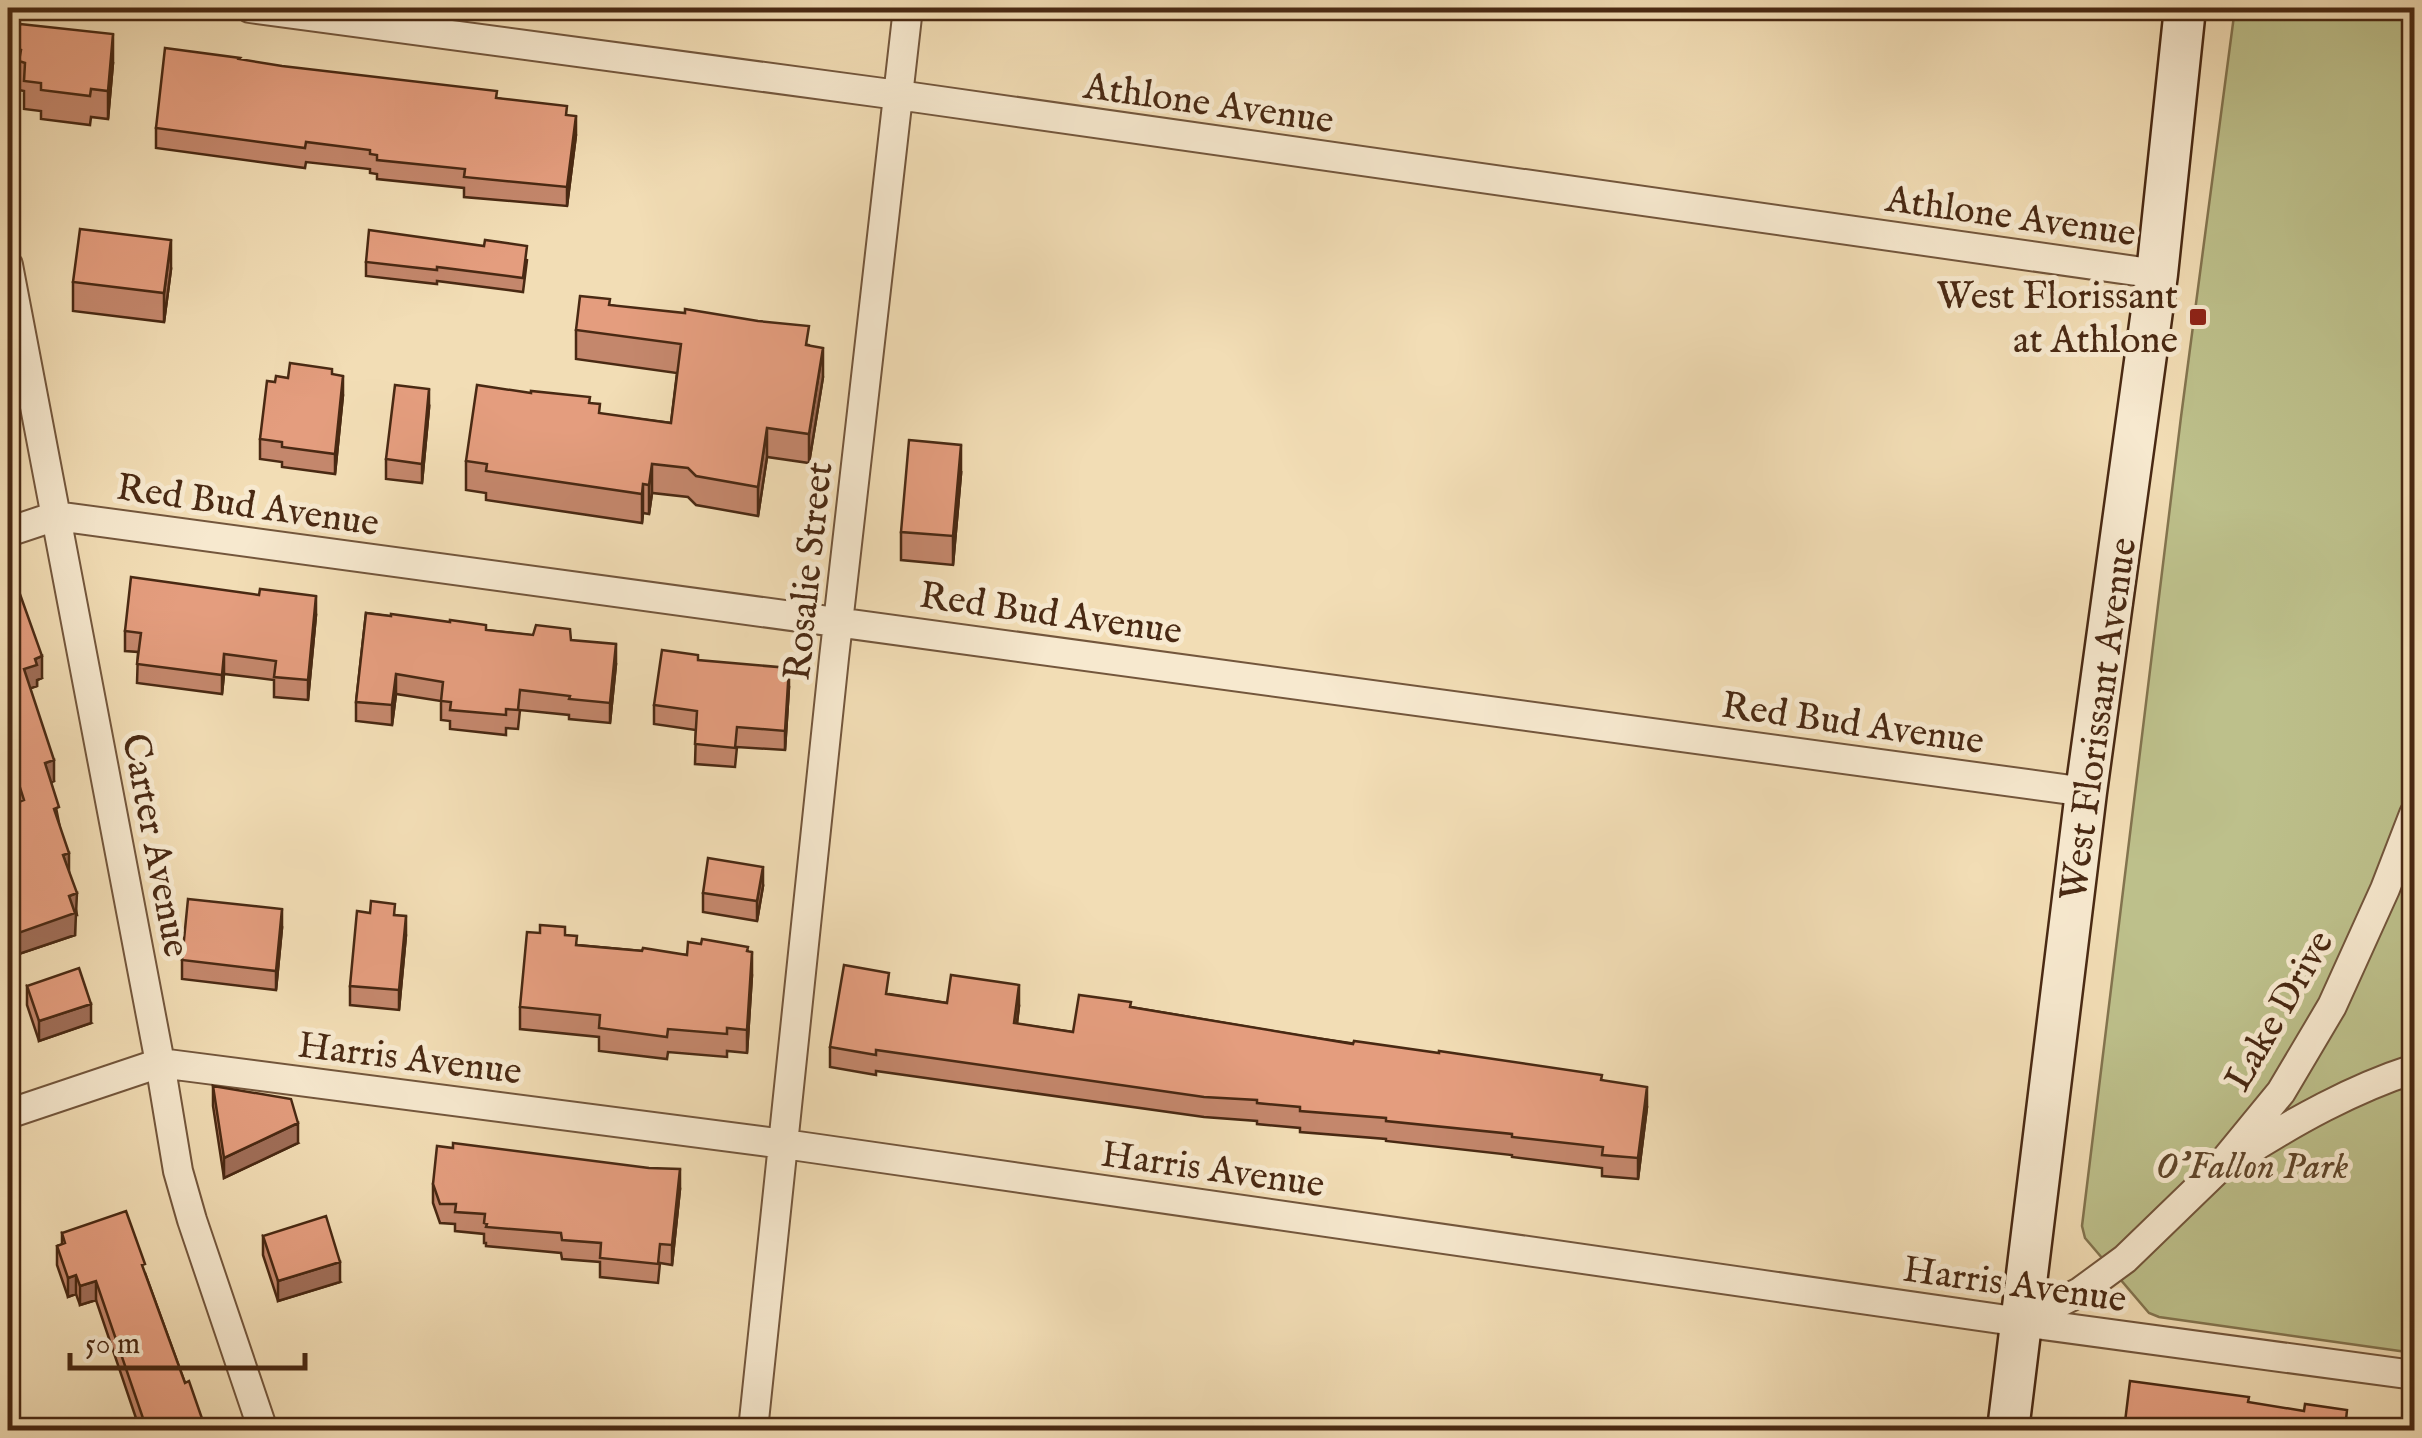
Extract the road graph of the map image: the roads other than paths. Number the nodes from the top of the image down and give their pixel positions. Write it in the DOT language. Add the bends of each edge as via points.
graph roads {
  1 [pos="250,8"];
  2 [pos="908,8"];
  3 [pos="2185,8"];
  4 [pos="898,96"];
  5 [pos="8,266"];
  6 [pos="2157,274"];
  7 [pos="56,516"];
  8 [pos="8,532"];
  9 [pos="838,621"];
  10 [pos="2086,792"];
  11 [pos="2414,814"];
  12 [pos="160,1063"];
  13 [pos="2414,1069"];
  14 [pos="8,1114"];
  15 [pos="784,1144"];
  16 [pos="2217,1170"];
  17 [pos="2021,1322"];
  18 [pos="2414,1375"];
  19 [pos="263,1430"];
  20 [pos="754,1430"];
  21 [pos="2008,1430"];
  1 -- 4 [label="street, Athlone Avenue"];
  2 -- 4 [label="street, Rosalie Street"];
  3 -- 6 [label="main road, West Florissant Avenue"];
  4 -- 6 [label="street, Athlone Avenue"];
  4 -- 9 [label="street, Rosalie Street"];
  5 -- 7 [label="street, Carter Avenue"];
  6 -- 10 [label="main road, West Florissant Avenue"];
  7 -- 8 [label="street, Red Bud Avenue"];
  7 -- 9 [label="street, Red Bud Avenue"];
  7 -- 12 [label="street, Carter Avenue"];
  9 -- 10 [label="street, Red Bud Avenue"];
  9 -- 15 [label="street, Rosalie Street"];
  10 -- 17 [label="main road, West Florissant Avenue"];
  11 -- 16 [label="street, Lake Drive" via="2332,1006 2282,1092"];
  12 -- 14 [label="street, Harris Avenue"];
  12 -- 15 [label="street, Harris Avenue"];
  12 -- 19 [label="street, Carter Avenue" via="192,1220"];
  13 -- 16 [label="street" via="2300,1118"];
  15 -- 17 [label="street, Harris Avenue"];
  15 -- 20 [label="street, Rosalie Street"];
  16 -- 17 [label="street, Lake Drive" via="2125,1259"];
  17 -- 18 [label="street, Harris Avenue"];
  17 -- 21 [label="main road, West Florissant Avenue"];
}
